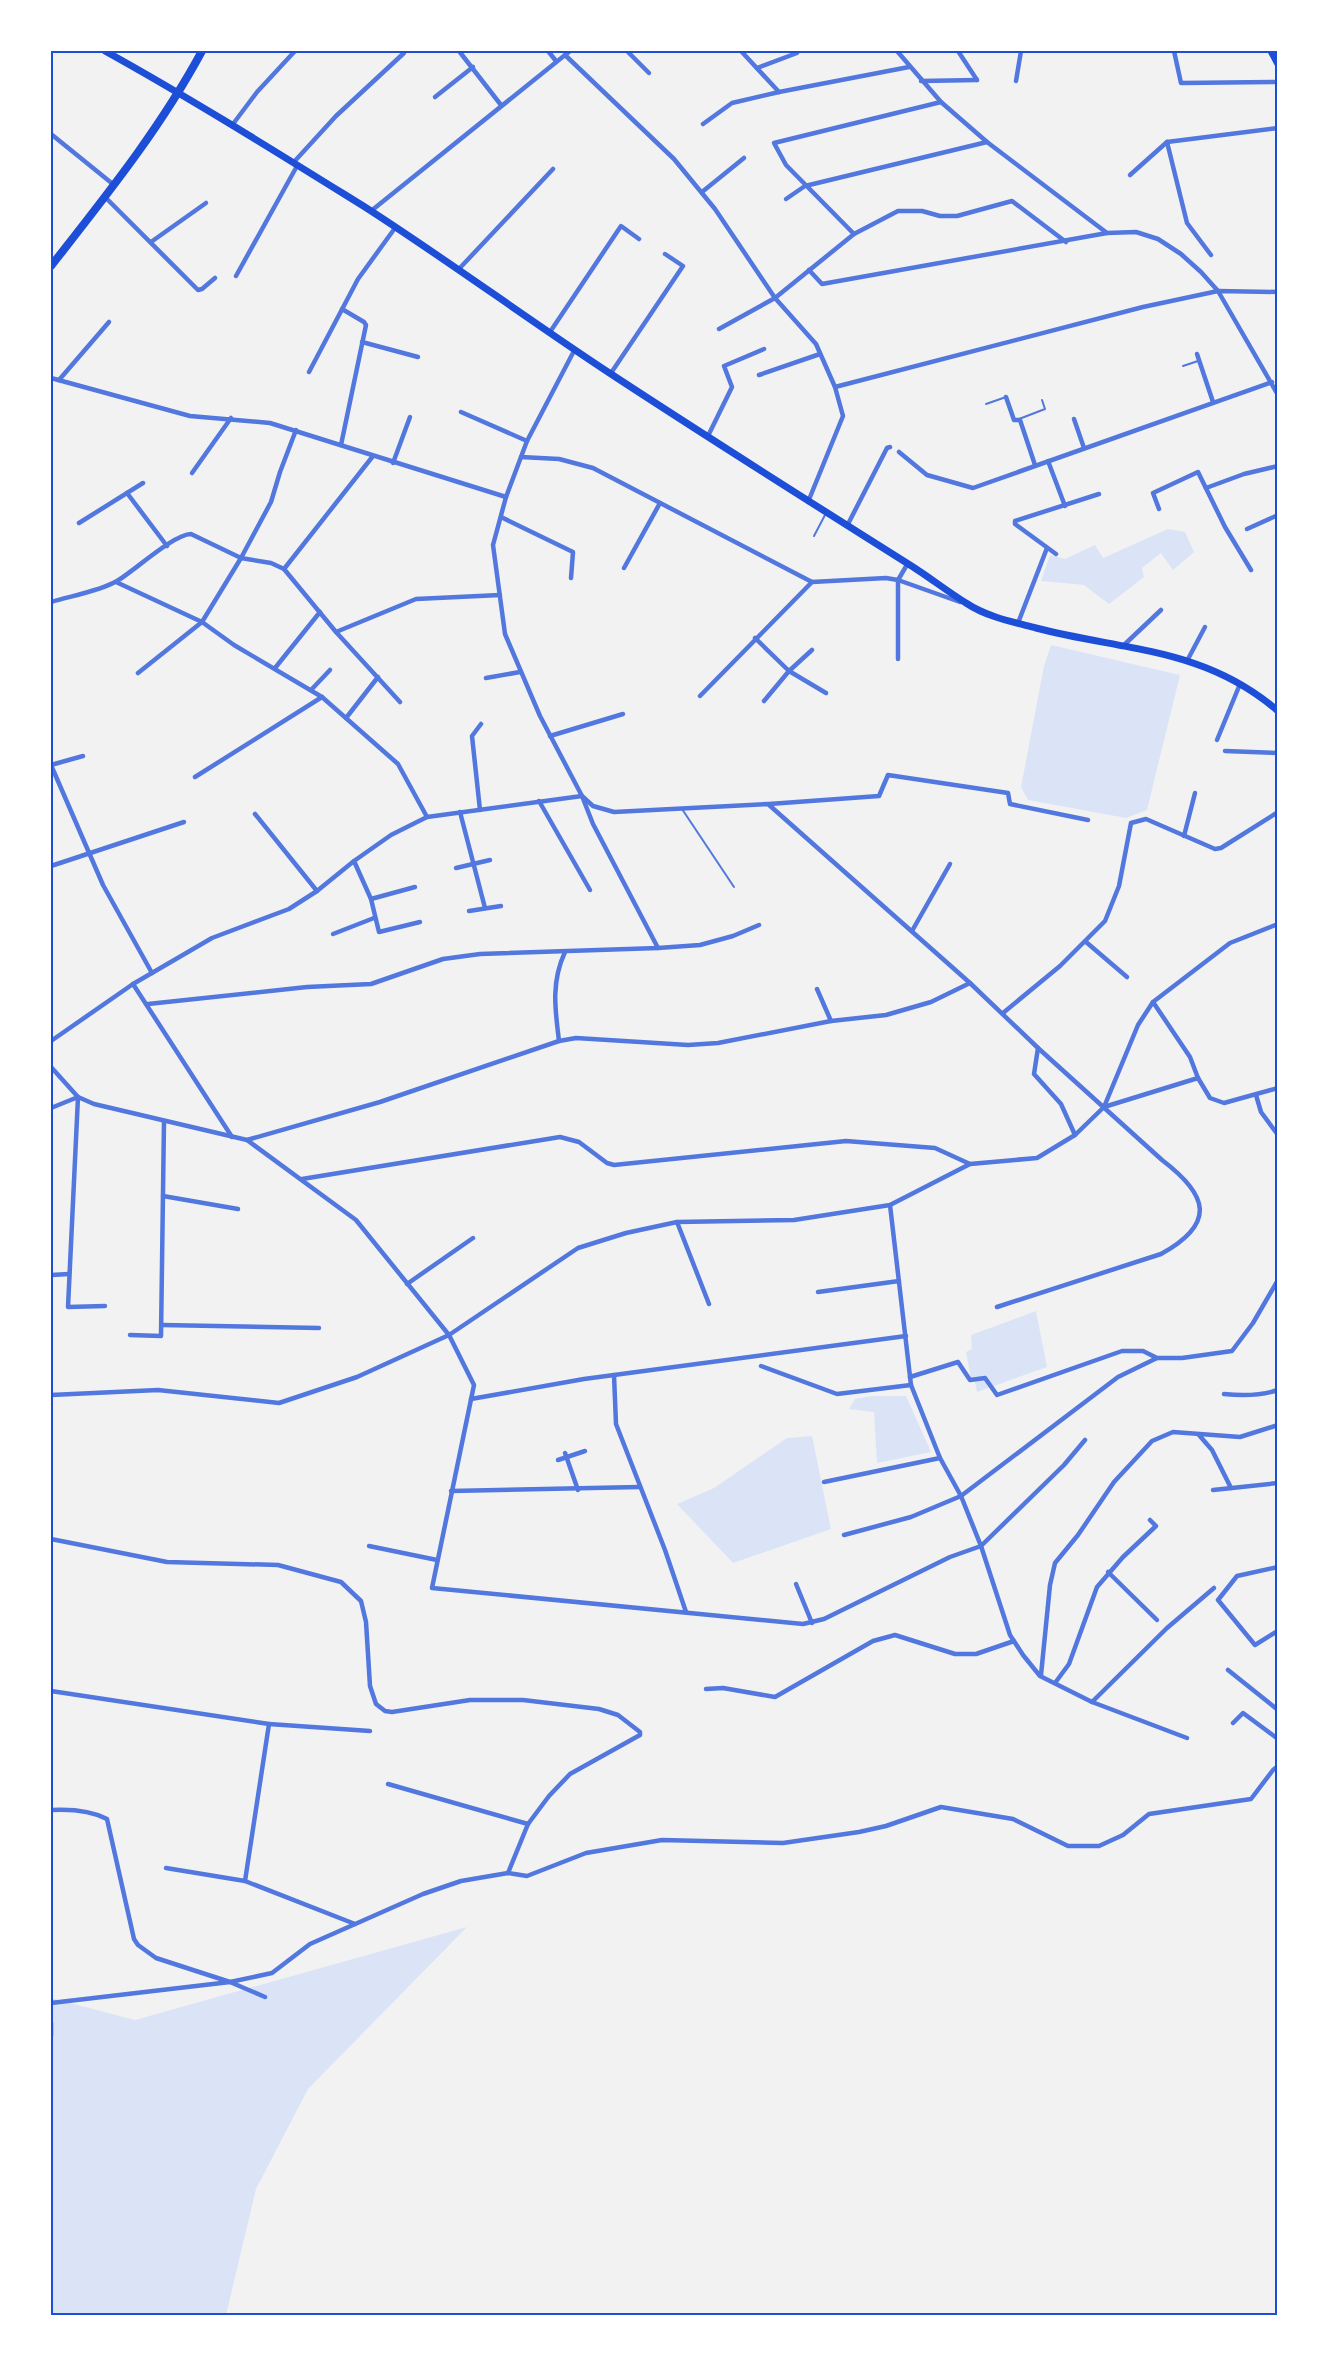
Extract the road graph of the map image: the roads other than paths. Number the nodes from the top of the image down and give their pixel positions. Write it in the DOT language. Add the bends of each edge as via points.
graph roads {
  1 [pos="105,51"];
  2 [pos="202,51"];
  3 [pos="295,51"];
  4 [pos="459,51"];
  5 [pos="548,51"];
  6 [pos="627,51"];
  7 [pos="741,51"];
  8 [pos="897,51"];
  9 [pos="958,51"];
  10 [pos="1021,51"];
  11 [pos="1174,51"];
  12 [pos="1271,51"];
  13 [pos="797,52"];
  14 [pos="404,53"];
  15 [pos="567,53"];
  16 [pos="556,61"];
  17 [pos="1278,64"];
  18 [pos="472,67"];
  19 [pos="909,67"];
  20 [pos="757,68"];
  21 [pos="649,73"];
  22 [pos="921,81"];
  23 [pos="1016,81"];
  24 [pos="1278,82"];
  25 [pos="779,92"];
  26 [pos="179,94"];
  27 [pos="435,96"];
  28 [pos="941,102"];
  29 [pos="501,105"];
  30 [pos="232,124"];
  31 [pos="703,124"];
  32 [pos="1278,128"];
  33 [pos="51,134"];
  34 [pos="987,142"];
  35 [pos="1167,142"];
  36 [pos="744,158"];
  37 [pos="295,165"];
  38 [pos="553,169"];
  39 [pos="1130,175"];
  40 [pos="114,185"];
  41 [pos="805,186"];
  42 [pos="702,192"];
  43 [pos="105,196"];
  44 [pos="786,199"];
  45 [pos="206,203"];
  46 [pos="370,211"];
  47 [pos="395,228"];
  48 [pos="1107,233"];
  49 [pos="854,234"];
  50 [pos="639,239"];
  51 [pos="151,242"];
  52 [pos="1066,242"];
  53 [pos="665,254"];
  54 [pos="1211,255"];
  55 [pos="51,266"];
  56 [pos="809,270"];
  57 [pos="458,271"];
  58 [pos="236,276"];
  59 [pos="215,278"];
  60 [pos="1218,291"];
  61 [pos="1278,291"];
  62 [pos="775,298"];
  63 [pos="342,309"];
  64 [pos="109,322"];
  65 [pos="719,329"];
  66 [pos="550,332"];
  67 [pos="362,342"];
  68 [pos="575,349"];
  69 [pos="764,349"];
  70 [pos="820,354"];
  71 [pos="1197,354"];
  72 [pos="418,357"];
  73 [pos="1199,360"];
  74 [pos="1183,366"];
  75 [pos="309,372"];
  76 [pos="610,373"];
  77 [pos="759,375"];
  78 [pos="51,378"];
  79 [pos="59,380"];
  80 [pos="1272,382"];
  81 [pos="835,387"];
  82 [pos="1278,395"];
  83 [pos="1006,397"];
  84 [pos="1042,400"];
  85 [pos="1214,402"];
  86 [pos="986,404"];
  87 [pos="461,412"];
  88 [pos="411,417"];
  89 [pos="231,418"];
  90 [pos="1018,419"];
  91 [pos="1074,419"];
  92 [pos="296,430"];
  93 [pos="708,436"];
  94 [pos="527,441"];
  95 [pos="341,446"];
  96 [pos="890,447"];
  97 [pos="1084,448"];
  98 [pos="899,452"];
  99 [pos="373,456"];
  100 [pos="521,457"];
  101 [pos="1048,461"];
  102 [pos="393,463"];
  103 [pos="1035,465"];
  104 [pos="1278,466"];
  105 [pos="192,473"];
  106 [pos="143,483"];
  107 [pos="1206,488"];
  108 [pos="127,493"];
  109 [pos="1099,494"];
  110 [pos="506,497"];
  111 [pos="808,502"];
  112 [pos="660,503"];
  113 [pos="1065,506"];
  114 [pos="1160,509"];
  115 [pos="826,513"];
  116 [pos="1278,515"];
  117 [pos="501,517"];
  118 [pos="79,523"];
  119 [pos="847,526"];
  120 [pos="1247,530"];
  121 [pos="814,536"];
  122 [pos="167,546"];
  123 [pos="1047,548"];
  124 [pos="1056,554"];
  125 [pos="241,558"];
  126 [pos="908,563"];
  127 [pos="624,568"];
  128 [pos="285,569"];
  129 [pos="1251,570"];
  130 [pos="571,578"];
  131 [pos="898,580"];
  132 [pos="116,582"];
  133 [pos="812,582"];
  134 [pos="500,595"];
  135 [pos="51,602"];
  136 [pos="968,605"];
  137 [pos="1161,610"];
  138 [pos="320,612"];
  139 [pos="202,622"];
  140 [pos="1018,623"];
  141 [pos="1205,627"];
  142 [pos="336,632"];
  143 [pos="755,638"];
  144 [pos="1125,644"];
  145 [pos="812,650"];
  146 [pos="898,659"];
  147 [pos="1188,659"];
  148 [pos="275,668"];
  149 [pos="330,670"];
  150 [pos="789,671"];
  151 [pos="520,672"];
  152 [pos="138,673"];
  153 [pos="378,677"];
  154 [pos="486,678"];
  155 [pos="1240,684"];
  156 [pos="311,690"];
  157 [pos="826,693"];
  158 [pos="700,696"];
  159 [pos="322,697"];
  160 [pos="764,701"];
  161 [pos="400,702"];
  162 [pos="1278,711"];
  163 [pos="623,714"];
  164 [pos="346,718"];
  165 [pos="481,724"];
  166 [pos="550,736"];
  167 [pos="1216,740"];
  168 [pos="1225,751"];
  169 [pos="1278,753"];
  170 [pos="83,756"];
  171 [pos="51,765"];
  172 [pos="195,777"];
  173 [pos="1195,794"];
  174 [pos="582,796"];
  175 [pos="539,801"];
  176 [pos="768,804"];
  177 [pos="681,808"];
  178 [pos="480,810"];
  179 [pos="460,812"];
  180 [pos="1278,812"];
  181 [pos="255,814"];
  182 [pos="427,817"];
  183 [pos="1088,820"];
  184 [pos="184,822"];
  185 [pos="1184,836"];
  186 [pos="89,854"];
  187 [pos="490,860"];
  188 [pos="354,861"];
  189 [pos="473,863"];
  190 [pos="950,864"];
  191 [pos="51,866"];
  192 [pos="456,868"];
  193 [pos="734,886"];
  194 [pos="415,887"];
  195 [pos="590,890"];
  196 [pos="317,891"];
  197 [pos="370,899"];
  198 [pos="501,906"];
  199 [pos="485,908"];
  200 [pos="469,910"];
  201 [pos="374,918"];
  202 [pos="420,922"];
  203 [pos="1278,924"];
  204 [pos="759,925"];
  205 [pos="912,931"];
  206 [pos="333,934"];
  207 [pos="1086,942"];
  208 [pos="658,948"];
  209 [pos="565,952"];
  210 [pos="152,973"];
  211 [pos="1127,976"];
  212 [pos="970,983"];
  213 [pos="133,984"];
  214 [pos="818,989"];
  215 [pos="1154,1002"];
  216 [pos="148,1004"];
  217 [pos="1003,1013"];
  218 [pos="831,1021"];
  219 [pos="51,1041"];
  220 [pos="559,1041"];
  221 [pos="1038,1048"];
  222 [pos="51,1066"];
  223 [pos="1198,1078"];
  224 [pos="1278,1088"];
  225 [pos="1256,1095"];
  226 [pos="78,1097"];
  227 [pos="1104,1107"];
  228 [pos="51,1108"];
  229 [pos="164,1121"];
  230 [pos="1075,1135"];
  231 [pos="1278,1135"];
  232 [pos="232,1137"];
  233 [pos="247,1140"];
  234 [pos="970,1164"];
  235 [pos="301,1179"];
  236 [pos="163,1197"];
  237 [pos="890,1205"];
  238 [pos="238,1209"];
  239 [pos="677,1222"];
  240 [pos="473,1238"];
  241 [pos="69,1274"];
  242 [pos="51,1275"];
  243 [pos="1278,1280"];
  244 [pos="899,1281"];
  245 [pos="407,1284"];
  246 [pos="818,1292"];
  247 [pos="709,1304"];
  248 [pos="105,1306"];
  249 [pos="997,1306"];
  250 [pos="162,1325"];
  251 [pos="319,1328"];
  252 [pos="130,1335"];
  253 [pos="449,1335"];
  254 [pos="906,1336"];
  255 [pos="1157,1358"];
  256 [pos="761,1366"];
  257 [pos="614,1375"];
  258 [pos="910,1377"];
  259 [pos="911,1385"];
  260 [pos="1278,1390"];
  261 [pos="1224,1394"];
  262 [pos="51,1395"];
  263 [pos="471,1399"];
  264 [pos="1278,1425"];
  265 [pos="1199,1435"];
  266 [pos="1084,1440"];
  267 [pos="585,1451"];
  268 [pos="566,1455"];
  269 [pos="940,1458"];
  270 [pos="558,1460"];
  271 [pos="824,1482"];
  272 [pos="1278,1483"];
  273 [pos="639,1487"];
  274 [pos="1231,1488"];
  275 [pos="578,1490"];
  276 [pos="1214,1490"];
  277 [pos="451,1491"];
  278 [pos="961,1496"];
  279 [pos="1150,1520"];
  280 [pos="844,1535"];
  281 [pos="51,1539"];
  282 [pos="369,1546"];
  283 [pos="981,1546"];
  284 [pos="437,1560"];
  285 [pos="1278,1567"];
  286 [pos="1108,1572"];
  287 [pos="796,1584"];
  288 [pos="1214,1588"];
  289 [pos="686,1612"];
  290 [pos="1157,1620"];
  291 [pos="812,1623"];
  292 [pos="1277,1633"];
  293 [pos="1014,1641"];
  294 [pos="1228,1670"];
  295 [pos="1040,1676"];
  296 [pos="1055,1683"];
  297 [pos="706,1689"];
  298 [pos="51,1691"];
  299 [pos="1092,1702"];
  300 [pos="1278,1710"];
  301 [pos="1233,1723"];
  302 [pos="269,1724"];
  303 [pos="370,1731"];
  304 [pos="1187,1738"];
  305 [pos="1278,1739"];
  306 [pos="1278,1767"];
  307 [pos="388,1784"];
  308 [pos="51,1810"];
  309 [pos="528,1824"];
  310 [pos="166,1868"];
  311 [pos="508,1873"];
  312 [pos="245,1881"];
  313 [pos="356,1924"];
  314 [pos="230,1982"];
  315 [pos="265,1996"];
  316 [pos="51,2003"];
  317 [pos="51,2023"];
  318 [pos="51,2036"];
  1 -- 26 [label="main road"];
  2 -- 26 [label="main road"];
  3 -- 30 [label="street"];
  4 -- 18 [label="street"];
  5 -- 16 [label="street"];
  6 -- 21 [label="street"];
  7 -- 20 [label="street"];
  8 -- 19 [label="street"];
  9 -- 22 [label="street" via="977,80"];
  10 -- 23 [label="street"];
  11 -- 24 [label="street" via="1181,83"];
  12 -- 17 [label="main road"];
  13 -- 20 [label="street"];
  14 -- 37 [label="street" via="336,116"];
  15 -- 16 [label="street"];
  15 -- 42 [label="street"];
  16 -- 29 [label="street"];
  18 -- 27 [label="street"];
  18 -- 29 [label="street"];
  19 -- 22 [label="street"];
  19 -- 25 [label="street"];
  20 -- 25 [label="street"];
  22 -- 28 [label="street"];
  25 -- 31 [label="street" via="732,104"];
  26 -- 30 [label="main road"];
  26 -- 40 [label="main road"];
  28 -- 34 [label="street"];
  28 -- 41 [label="street" via="774,143 786,165"];
  29 -- 46 [label="street"];
  30 -- 37 [label="main road"];
  32 -- 35 [label="street"];
  33 -- 40 [label="street"];
  34 -- 41 [label="street"];
  34 -- 48 [label="street"];
  35 -- 39 [label="street"];
  35 -- 54 [label="street" via="1187,223"];
  36 -- 42 [label="street"];
  37 -- 46 [label="main road"];
  37 -- 58 [label="street"];
  38 -- 57 [label="street"];
  40 -- 43 [label="main road"];
  41 -- 44 [label="street"];
  41 -- 49 [label="street"];
  42 -- 62 [label="street"];
  43 -- 51 [label="street"];
  43 -- 55 [label="main road"];
  45 -- 51 [label="street"];
  46 -- 47 [label="main road"];
  47 -- 57 [label="main road"];
  47 -- 63 [label="street" via="358,279"];
  48 -- 52 [label="street"];
  48 -- 60 [label="street" via="1136,232 1158,239 1181,254"];
  49 -- 52 [label="street" via="898,211 957,216 1012,201"];
  49 -- 56 [label="street"];
  50 -- 66 [label="street" via="621,226"];
  51 -- 59 [label="street" via="198,290"];
  52 -- 56 [label="street" via="822,284"];
  53 -- 76 [label="street" via="683,266"];
  56 -- 62 [label="street"];
  57 -- 66 [label="main road"];
  60 -- 61 [label="street"];
  60 -- 80 [label="street"];
  60 -- 81 [label="street"];
  62 -- 65 [label="street"];
  62 -- 70 [label="street" via="816,344"];
  63 -- 67 [label="street" via="365,323"];
  63 -- 75 [label="street"];
  64 -- 79 [label="street"];
  66 -- 68 [label="main road"];
  67 -- 72 [label="street"];
  67 -- 95 [label="street"];
  68 -- 76 [label="main road"];
  68 -- 94 [label="street"];
  69 -- 93 [label="street" via="724,366 732,387"];
  70 -- 77 [label="street"];
  70 -- 81 [label="street"];
  71 -- 73 [label="street"];
  73 -- 74 [label="lane"];
  73 -- 85 [label="street"];
  76 -- 93 [label="main road"];
  78 -- 79 [label="street"];
  79 -- 89 [label="street" via="190,416"];
  80 -- 82 [label="street"];
  80 -- 85 [label="street"];
  81 -- 111 [label="street" via="843,416"];
  83 -- 86 [label="lane"];
  83 -- 90 [label="street" via="1013,419"];
  84 -- 90 [label="lane" via="1045,409"];
  85 -- 97 [label="street"];
  87 -- 94 [label="street"];
  88 -- 102 [label="street"];
  89 -- 92 [label="street"];
  89 -- 105 [label="street"];
  90 -- 103 [label="street"];
  91 -- 97 [label="street"];
  92 -- 95 [label="street"];
  92 -- 125 [label="street" via="271,502"];
  93 -- 111 [label="main road"];
  94 -- 100 [label="street"];
  95 -- 99 [label="street"];
  96 -- 119 [label="street"];
  97 -- 101 [label="street"];
  98 -- 103 [label="street" via="927,475 973,488"];
  99 -- 102 [label="street"];
  99 -- 128 [label="street"];
  100 -- 110 [label="street"];
  100 -- 112 [label="street" via="559,459 593,468"];
  101 -- 103 [label="street"];
  101 -- 113 [label="street"];
  102 -- 110 [label="street"];
  104 -- 107 [label="street"];
  106 -- 108 [label="street"];
  107 -- 114 [label="street" via="1198,472 1153,493"];
  107 -- 129 [label="street"];
  108 -- 118 [label="street"];
  108 -- 122 [label="street"];
  109 -- 113 [label="street"];
  110 -- 117 [label="street"];
  111 -- 115 [label="main road"];
  112 -- 127 [label="street"];
  112 -- 133 [label="street"];
  113 -- 123 [label="street" via="1014,523"];
  115 -- 119 [label="main road"];
  115 -- 121 [label="lane"];
  116 -- 120 [label="street"];
  117 -- 130 [label="street" via="573,552"];
  117 -- 134 [label="street" via="493,544"];
  119 -- 126 [label="main road"];
  122 -- 125 [label="street" via="188,534"];
  122 -- 132 [label="street"];
  123 -- 124 [label="street"];
  123 -- 140 [label="street"];
  125 -- 128 [label="street"];
  125 -- 139 [label="street"];
  126 -- 131 [label="street"];
  126 -- 136 [label="main road"];
  128 -- 138 [label="street"];
  131 -- 133 [label="street"];
  131 -- 136 [label="street"];
  131 -- 146 [label="street"];
  132 -- 135 [label="street"];
  132 -- 139 [label="street"];
  133 -- 143 [label="street"];
  134 -- 142 [label="street" via="416,599"];
  134 -- 151 [label="street" via="505,634"];
  136 -- 140 [label="main road"];
  137 -- 144 [label="street"];
  138 -- 142 [label="street"];
  138 -- 148 [label="street"];
  139 -- 148 [label="street"];
  139 -- 152 [label="street"];
  140 -- 144 [label="main road" via="1070,637"];
  141 -- 147 [label="street"];
  142 -- 153 [label="street"];
  143 -- 150 [label="street"];
  143 -- 158 [label="street"];
  144 -- 147 [label="main road"];
  145 -- 150 [label="street"];
  147 -- 155 [label="main road"];
  148 -- 156 [label="street"];
  149 -- 156 [label="street"];
  150 -- 157 [label="street"];
  150 -- 160 [label="street"];
  151 -- 154 [label="street"];
  151 -- 166 [label="street"];
  153 -- 161 [label="street"];
  153 -- 164 [label="street"];
  155 -- 162 [label="main road"];
  155 -- 167 [label="street"];
  156 -- 159 [label="street"];
  159 -- 164 [label="street"];
  159 -- 172 [label="street"];
  163 -- 166 [label="street"];
  164 -- 182 [label="street" via="398,764"];
  165 -- 178 [label="street" via="472,736"];
  166 -- 174 [label="street"];
  168 -- 169 [label="street"];
  170 -- 171 [label="street"];
  171 -- 186 [label="street"];
  173 -- 185 [label="street"];
  174 -- 175 [label="street"];
  174 -- 177 [label="street" via="593,806 614,812"];
  174 -- 208 [label="street" via="592,824"];
  175 -- 178 [label="street"];
  175 -- 195 [label="street"];
  176 -- 177 [label="street"];
  176 -- 183 [label="street" via="879,796 888,775 1008,793 1010,804"];
  176 -- 205 [label="street"];
  177 -- 193 [label="lane"];
  178 -- 179 [label="street"];
  179 -- 182 [label="street"];
  179 -- 189 [label="street"];
  180 -- 185 [label="street" via="1218,849"];
  181 -- 196 [label="street"];
  182 -- 188 [label="street" via="391,835"];
  184 -- 186 [label="street"];
  185 -- 207 [label="street" via="1146,819 1131,823 1119,886 1105,921"];
  186 -- 191 [label="street"];
  186 -- 210 [label="street"];
  187 -- 189 [label="street"];
  188 -- 196 [label="street"];
  188 -- 197 [label="street"];
  189 -- 192 [label="street"];
  189 -- 199 [label="street"];
  190 -- 205 [label="street"];
  194 -- 197 [label="street"];
  196 -- 210 [label="street" via="273,917 212,938"];
  197 -- 201 [label="street"];
  198 -- 199 [label="street"];
  199 -- 200 [label="street"];
  201 -- 202 [label="street" via="382,933"];
  201 -- 206 [label="street"];
  203 -- 215 [label="street" via="1230,942"];
  204 -- 208 [label="street" via="700,945"];
  205 -- 212 [label="street"];
  207 -- 211 [label="street"];
  207 -- 217 [label="street"];
  208 -- 209 [label="street"];
  209 -- 216 [label="street" via="480,954 442,959 371,984"];
  209 -- 220 [label="street" via="558,966 553,997"];
  210 -- 213 [label="street"];
  212 -- 217 [label="street"];
  212 -- 218 [label="street" via="931,1002 886,1015"];
  213 -- 216 [label="street"];
  213 -- 219 [label="street"];
  214 -- 218 [label="street"];
  215 -- 223 [label="street" via="1190,1057"];
  215 -- 227 [label="street" via="1137,1025"];
  216 -- 232 [label="street"];
  217 -- 221 [label="street"];
  218 -- 220 [label="street" via="718,1043 576,1038"];
  220 -- 233 [label="street" via="380,1102"];
  221 -- 227 [label="street"];
  221 -- 230 [label="street" via="1034,1074 1061,1104"];
  222 -- 226 [label="street"];
  223 -- 225 [label="street" via="1210,1098 1224,1103"];
  223 -- 227 [label="street"];
  224 -- 225 [label="street"];
  225 -- 231 [label="street" via="1261,1112"];
  226 -- 228 [label="street"];
  226 -- 229 [label="street"];
  226 -- 241 [label="street"];
  227 -- 230 [label="street"];
  227 -- 249 [label="street" via="1183,1176 1195,1192 1200,1208 1197,1226 1161,1254"];
  229 -- 232 [label="street"];
  229 -- 236 [label="street"];
  230 -- 234 [label="street" via="1037,1158"];
  232 -- 233 [label="street"];
  233 -- 235 [label="street"];
  234 -- 235 [label="street" via="935,1148 846,1142 614,1165 579,1142 560,1137"];
  234 -- 237 [label="street"];
  235 -- 245 [label="street" via="356,1220"];
  236 -- 238 [label="street"];
  236 -- 250 [label="street"];
  237 -- 239 [label="street" via="794,1220"];
  237 -- 244 [label="street"];
  239 -- 247 [label="street"];
  239 -- 253 [label="street" via="578,1248"];
  240 -- 245 [label="street"];
  241 -- 242 [label="street"];
  241 -- 248 [label="street" via="68,1306"];
  243 -- 255 [label="street" via="1232,1351"];
  244 -- 246 [label="street"];
  244 -- 254 [label="street"];
  245 -- 253 [label="street"];
  250 -- 251 [label="street"];
  250 -- 252 [label="street" via="160,1337"];
  253 -- 262 [label="street" via="357,1377 279,1403 158,1389"];
  253 -- 263 [label="street" via="474,1385"];
  254 -- 257 [label="street"];
  254 -- 258 [label="street"];
  255 -- 258 [label="street" via="1143,1351 1122,1350 997,1395 985,1378 970,1380 958,1362"];
  255 -- 278 [label="street" via="1118,1377"];
  256 -- 259 [label="street" via="837,1394"];
  257 -- 263 [label="street"];
  257 -- 273 [label="street" via="616,1424"];
  258 -- 259 [label="street"];
  259 -- 269 [label="street"];
  260 -- 261 [label="street" via="1263,1395"];
  263 -- 277 [label="street"];
  264 -- 265 [label="street" via="1240,1437"];
  265 -- 274 [label="street" via="1212,1450"];
  265 -- 295 [label="street" via="1173,1432 1152,1441 1114,1482 1055,1563"];
  266 -- 283 [label="street" via="1064,1465"];
  267 -- 268 [label="street"];
  268 -- 270 [label="street"];
  268 -- 275 [label="street"];
  269 -- 271 [label="street"];
  269 -- 278 [label="street"];
  272 -- 274 [label="street"];
  273 -- 275 [label="street"];
  273 -- 289 [label="street"];
  274 -- 276 [label="street"];
  275 -- 277 [label="street"];
  277 -- 284 [label="street"];
  278 -- 280 [label="street" via="911,1516"];
  278 -- 283 [label="street"];
  279 -- 286 [label="street" via="1156,1526"];
  281 -- 309 [label="street" via="167,1562 278,1564 341,1582 361,1601 370,1686 376,1704 384,1711 470,1700 523,1700 599,1709 627,1720 640,1732 635,1739 570,1774"];
  282 -- 284 [label="street"];
  283 -- 291 [label="street"];
  283 -- 293 [label="street"];
  284 -- 289 [label="street" via="432,1588"];
  285 -- 292 [label="street" via="1237,1576 1218,1600 1255,1645"];
  286 -- 290 [label="street"];
  286 -- 296 [label="street" via="1097,1587 1069,1664"];
  287 -- 291 [label="street"];
  288 -- 299 [label="street"];
  289 -- 291 [label="street"];
  293 -- 295 [label="street"];
  293 -- 297 [label="street" via="976,1654 955,1654 895,1635 873,1641 775,1697"];
  294 -- 300 [label="street"];
  295 -- 296 [label="street"];
  296 -- 299 [label="street"];
  298 -- 302 [label="street"];
  299 -- 304 [label="street"];
  301 -- 305 [label="street" via="1243,1713"];
  302 -- 303 [label="street"];
  302 -- 312 [label="street"];
  306 -- 311 [label="street" via="1251,1799 1149,1814 1123,1835 1099,1846 1068,1846 1013,1819 941,1807 859,1832 783,1843 662,1840 586,1853 527,1876"];
  307 -- 309 [label="street"];
  308 -- 314 [label="street" via="91,1813 107,1819 138,1945 156,1958"];
  309 -- 311 [label="street"];
  310 -- 312 [label="street"];
  311 -- 313 [label="street" via="461,1881"];
  312 -- 313 [label="street"];
  313 -- 314 [label="street" via="310,1944 272,1973"];
  314 -- 315 [label="street"];
  314 -- 316 [label="street"];
  317 -- 318 [label="street"];
}
